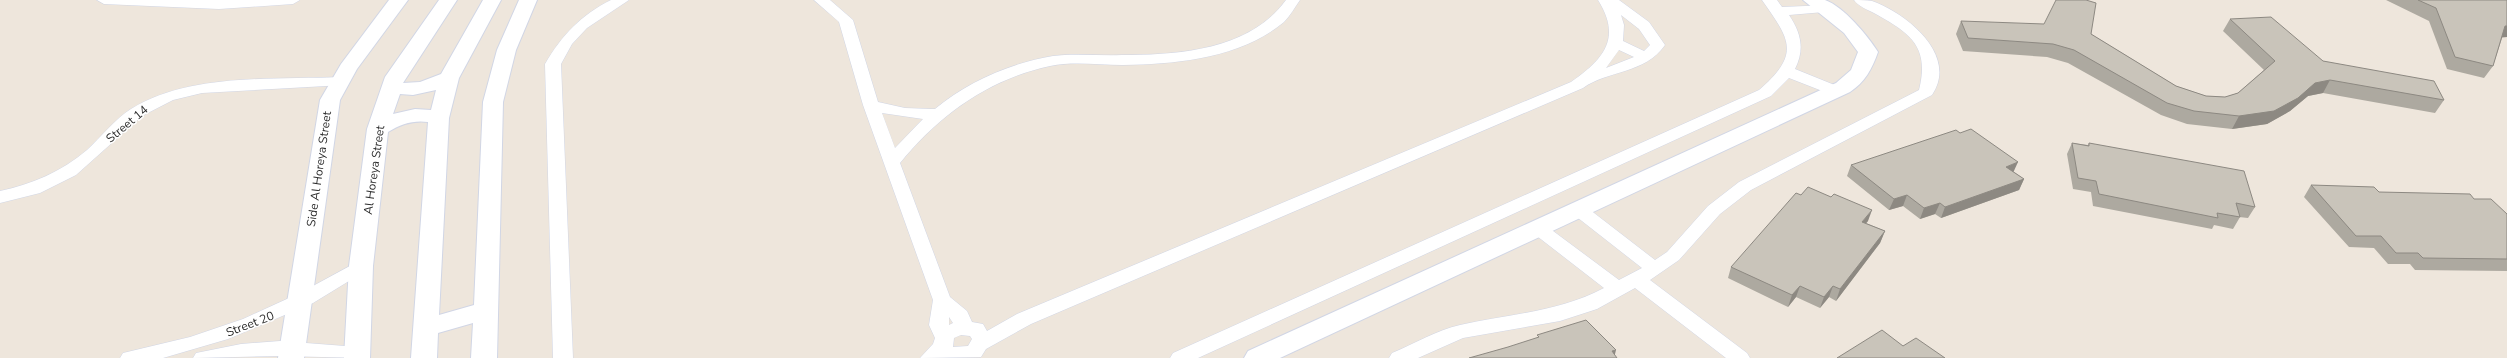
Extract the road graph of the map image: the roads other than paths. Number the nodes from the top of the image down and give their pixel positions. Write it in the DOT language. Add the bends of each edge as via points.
graph roads {
  1 [pos="104,0"];
  2 [pos="293,0"];
  3 [pos="399,0"];
  4 [pos="448,0"];
  5 [pos="492,0"];
  6 [pos="528,0"];
  7 [pos="622,0"];
  8 [pos="821,0"];
  9 [pos="843,0"];
  10 [pos="1293,0"];
  11 [pos="1605,0"];
  12 [pos="1610,0"];
  13 [pos="1861,0"];
  14 [pos="1818,4"];
  15 [pos="1774,5"];
  16 [pos="846,20"];
  17 [pos="1648,30"];
  18 [pos="1616,37"];
  19 [pos="1646,57"];
  20 [pos="1788,72"];
  21 [pos="449,78"];
  22 [pos="339,82"];
  23 [pos="1577,84"];
  24 [pos="391,86"];
  25 [pos="1836,91"];
  26 [pos="871,105"];
  27 [pos="940,114"];
  28 [pos="439,118"];
  29 [pos="378,129"];
  30 [pos="892,162"];
  31 [pos="0,197"];
  32 [pos="1579,210"];
  33 [pos="1539,229"];
  34 [pos="361,266"];
  35 [pos="1655,269"];
  36 [pos="1636,279"];
  37 [pos="1618,289"];
  38 [pos="942,300"];
  39 [pos="300,303"];
  40 [pos="485,311"];
  41 [pos="426,327"];
  42 [pos="974,333"];
  43 [pos="939,347"];
  44 [pos="207,351"];
  45 [pos="293,353"];
  46 [pos="357,356"];
  47 [pos="959,357"];
  48 [pos="130,358"];
  49 [pos="424,358"];
  50 [pos="484,358"];
  51 [pos="563,358"];
  52 [pos="1180,358"];
  53 [pos="1257,358"];
  54 [pos="1399,358"];
  55 [pos="1740,358"];
  1 -- 2 [label="street" via="189,5"];
  3 -- 22 [label="street, Side Al Horeya Street"];
  4 -- 24 [label="street, Al Horeya Street"];
  5 -- 21 [label="street"];
  6 -- 40 [label="street" via="515,22 492,102"];
  7 -- 51 [label="street" via="585,20 563,44 553,64"];
  8 -- 16 [label="street"];
  9 -- 16 [label="street"];
  10 -- 27 [label="street" via="1278,18 1250,37 1212,51 1168,59 1053,61 1020,68 997,76 962,96"];
  11 -- 18 [label="street" via="1614,16"];
  12 -- 17 [label="street"];
  13 -- 35 [label="street" via="1915,32 1930,55 1931,72 1926,92 1728,197 1673,256"];
  14 -- 15 [label="street"];
  14 -- 25 [label="street" via="1840,18 1860,37 1868,52 1864,67 1853,82"];
  15 -- 20 [label="street" via="1788,23 1795,48 1794,61"];
  16 -- 26 [label="street"];
  17 -- 18 [label="street"];
  17 -- 19 [label="street" via="1658,45 1654,52"];
  18 -- 19 [label="street"];
  18 -- 23 [label="street" via="1609,58 1596,72"];
  19 -- 23 [label="street"];
  20 -- 25 [label="street"];
  20 -- 52 [label="street" via="1765,93 1749,101"];
  21 -- 24 [label="street" via="417,89 402,90"];
  21 -- 28 [label="street"];
  22 -- 31 [label="street, Street 14" via="202,88 167,97 136,114 70,171 34,189"];
  22 -- 39 [label="street, Side Al Horeya Street" via="330,100 325,121"];
  23 -- 42 [label="street" via="1024,319"];
  24 -- 29 [label="street, Al Horeya Street"];
  25 -- 32 [label="street"];
  26 -- 27 [label="street" via="898,113"];
  26 -- 30 [label="street"];
  27 -- 30 [label="street" via="916,134"];
  28 -- 29 [label="street" via="427,114 410,115 393,120"];
  28 -- 41 [label="street"];
  29 -- 34 [label="street, Al Horeya Street"];
  30 -- 38 [label="street"];
  32 -- 33 [label="street"];
  32 -- 35 [label="street"];
  33 -- 37 [label="street"];
  33 -- 53 [label="street"];
  34 -- 39 [label="street, Street 20"];
  34 -- 46 [label="street, Al Horeya Street"];
  35 -- 36 [label="street"];
  36 -- 37 [label="street"];
  36 -- 55 [label="street"];
  37 -- 54 [label="street" via="1576,310 1459,332"];
  38 -- 42 [label="street"];
  38 -- 43 [label="street"];
  39 -- 44 [label="street, Street 20"];
  39 -- 45 [label="street, Side Al Horeya Street"];
  40 -- 41 [label="street"];
  40 -- 50 [label="street"];
  41 -- 49 [label="street"];
  42 -- 43 [label="street" via="953,330"];
  42 -- 47 [label="street" via="974,352"];
  43 -- 47 [label="street" via="948,354"];
  44 -- 45 [label="street, Street 20" via="263,349"];
  44 -- 48 [label="street, Street 20"];
  45 -- 46 [label="street, Street 20"];
}
